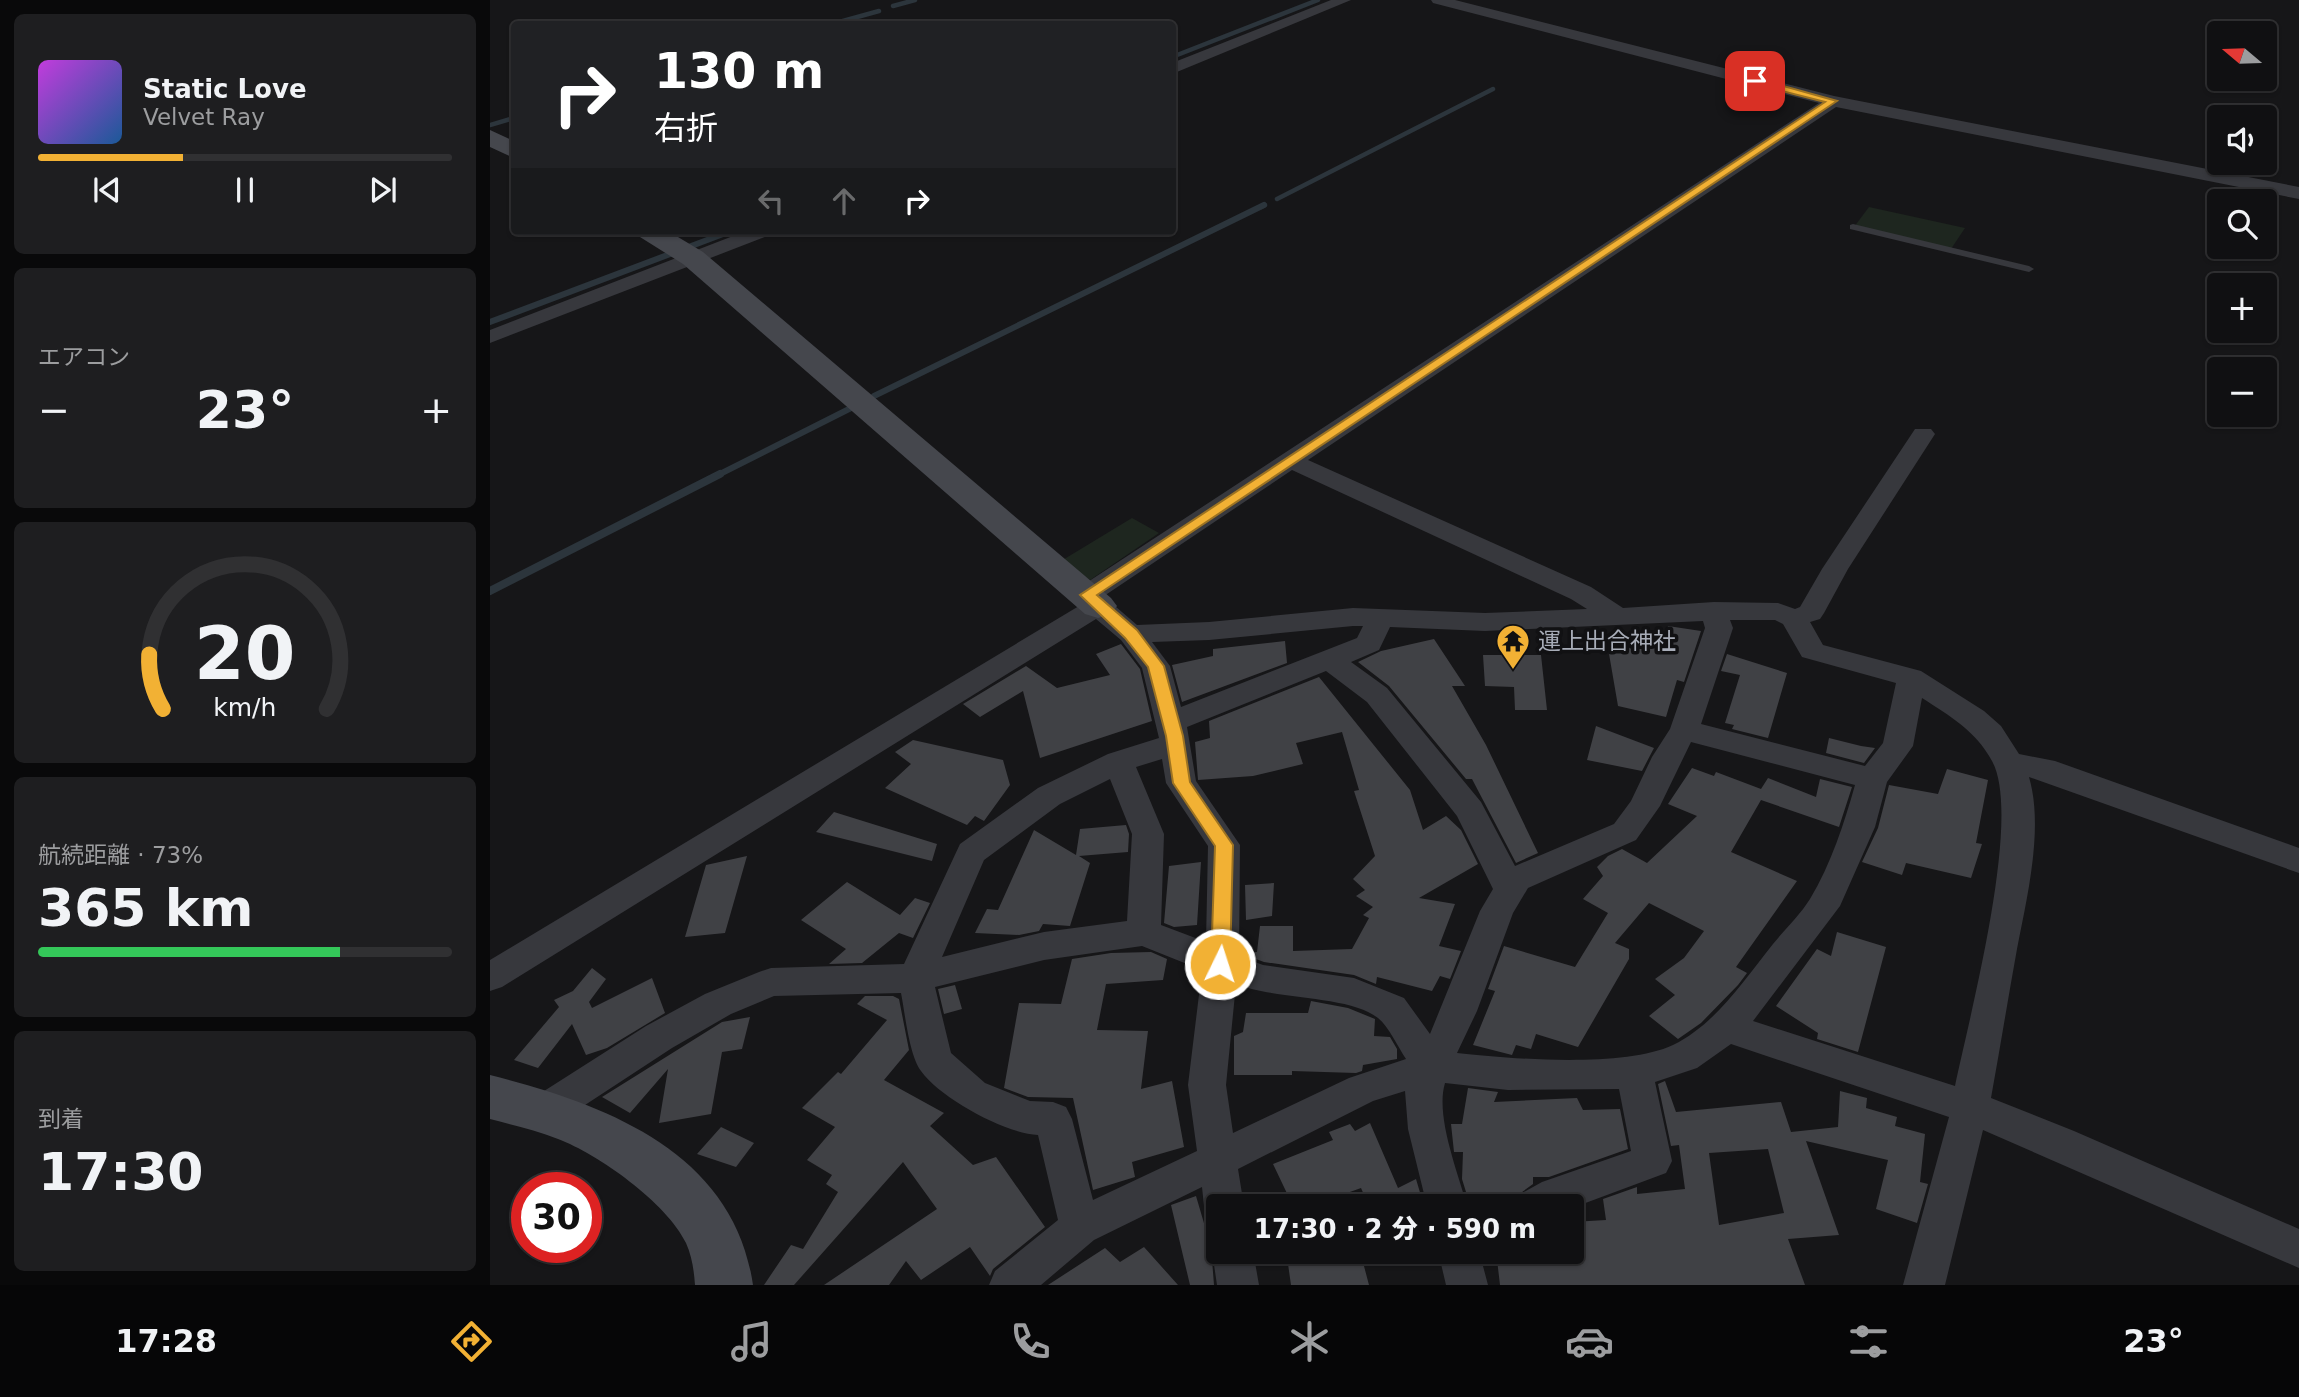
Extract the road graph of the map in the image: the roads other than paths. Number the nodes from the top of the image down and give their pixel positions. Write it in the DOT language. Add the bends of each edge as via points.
graph roads {
  1 [pos="1344,0"];
  2 [pos="1438,0"];
  3 [pos="1176,67"];
  4 [pos="1833,101"];
  5 [pos="490,137"];
  6 [pos="511,149"];
  7 [pos="2299,193"];
  8 [pos="1853,227"];
  9 [pos="656,235"];
  10 [pos="749,235"];
  11 [pos="686,253"];
  12 [pos="2029,269"];
  13 [pos="490,337"];
  14 [pos="1923,434"];
  15 [pos="1291,461"];
  16 [pos="1093,600"];
  17 [pos="1714,611"];
  18 [pos="1617,616"];
  19 [pos="1380,618"];
  20 [pos="1794,618"];
  21 [pos="1131,634"];
  22 [pos="1328,659"];
  23 [pos="1911,678"];
  24 [pos="1684,730"];
  25 [pos="1173,733"];
  26 [pos="1119,762"];
  27 [pos="2009,763"];
  28 [pos="1872,779"];
  29 [pos="2299,861"];
  30 [pos="1510,889"];
  31 [pos="1144,932"];
  32 [pos="1220,964"];
  33 [pos="490,977"];
  34 [pos="915,978"];
  35 [pos="1728,1026"];
  36 [pos="1432,1066"];
  37 [pos="1634,1071"];
  38 [pos="490,1097"];
  39 [pos="1970,1107"];
  40 [pos="543,1112"];
  41 [pos="1216,1161"];
  42 [pos="1222,1194"];
  43 [pos="1444,1194"];
  44 [pos="1559,1194"];
  45 [pos="1080,1227"];
  46 [pos="2299,1249"];
  47 [pos="1234,1264"];
  48 [pos="1461,1264"];
  49 [pos="724,1285"];
  50 [pos="1010,1285"];
  51 [pos="1238,1285"];
  52 [pos="1467,1285"];
  53 [pos="1924,1285"];
  1 -- 3 [label="street"];
  2 -- 4 [label="street"];
  4 -- 7 [label="street"];
  4 -- 15 [label="street"];
  5 -- 6 [label="street"];
  8 -- 12 [label="lane"];
  9 -- 11 [label="street"];
  10 -- 11 [label="street"];
  11 -- 13 [label="street"];
  11 -- 16 [label="street"];
  14 -- 20 [label="street" via="1810,613"];
  15 -- 16 [label="street"];
  15 -- 18 [label="street" via="1581,593"];
  16 -- 21 [label="street"];
  16 -- 33 [label="street"];
  17 -- 18 [label="street"];
  17 -- 20 [label="street" via="1778,612"];
  17 -- 24 [label="street" via="1719,628"];
  18 -- 19 [label="street" via="1485,622"];
  19 -- 21 [label="street"];
  19 -- 22 [label="street" via="1369,644"];
  20 -- 23 [label="street" via="1812,651"];
  21 -- 25 [label="street" via="1156,666"];
  22 -- 25 [label="street"];
  22 -- 30 [label="street" via="1377,695 1470,810"];
  23 -- 27 [label="street" via="1974,718"];
  23 -- 28 [label="street" via="1898,746"];
  24 -- 28 [label="street"];
  24 -- 30 [label="street" via="1625,832 1516,879"];
  25 -- 26 [label="street"];
  25 -- 32 [label="street" via="1181,783 1224,845"];
  26 -- 31 [label="street" via="1148,834"];
  26 -- 34 [label="street" via="1049,796 971,853"];
  27 -- 29 [label="street" via="2044,769"];
  27 -- 39 [label="street" via="2017,790 2018,829 2012,887"];
  28 -- 35 [label="street" via="1859,827 1823,906"];
  30 -- 36 [label="street" via="1497,911 1460,1012"];
  31 -- 32 [label="street"];
  31 -- 34 [label="street" via="1044,946"];
  32 -- 36 [label="street" via="1260,979 1354,992 1391,1008"];
  32 -- 41 [label="street" via="1207,1085"];
  34 -- 40 [label="street" via="771,982 718,1004 659,1037"];
  34 -- 45 [label="street" via="934,1061 972,1094 1028,1118 1054,1119"];
  35 -- 37 [label="street" via="1684,1057"];
  35 -- 39 [label="street"];
  36 -- 37 [label="street" via="1508,1074"];
  36 -- 41 [label="street" via="1362,1089"];
  36 -- 43 [label="street" via="1423,1094"];
  37 -- 44 [label="street" via="1653,1161"];
  38 -- 40 [label="street"];
  39 -- 46 [label="street"];
  39 -- 53 [label="street"];
  40 -- 49 [label="street" via="602,1135 642,1162 695,1209 723,1263"];
  41 -- 42 [label="street"];
  41 -- 45 [label="street"];
  45 -- 50 [label="street"];
  47 -- 51 [label="street"];
  48 -- 52 [label="street"];
}
